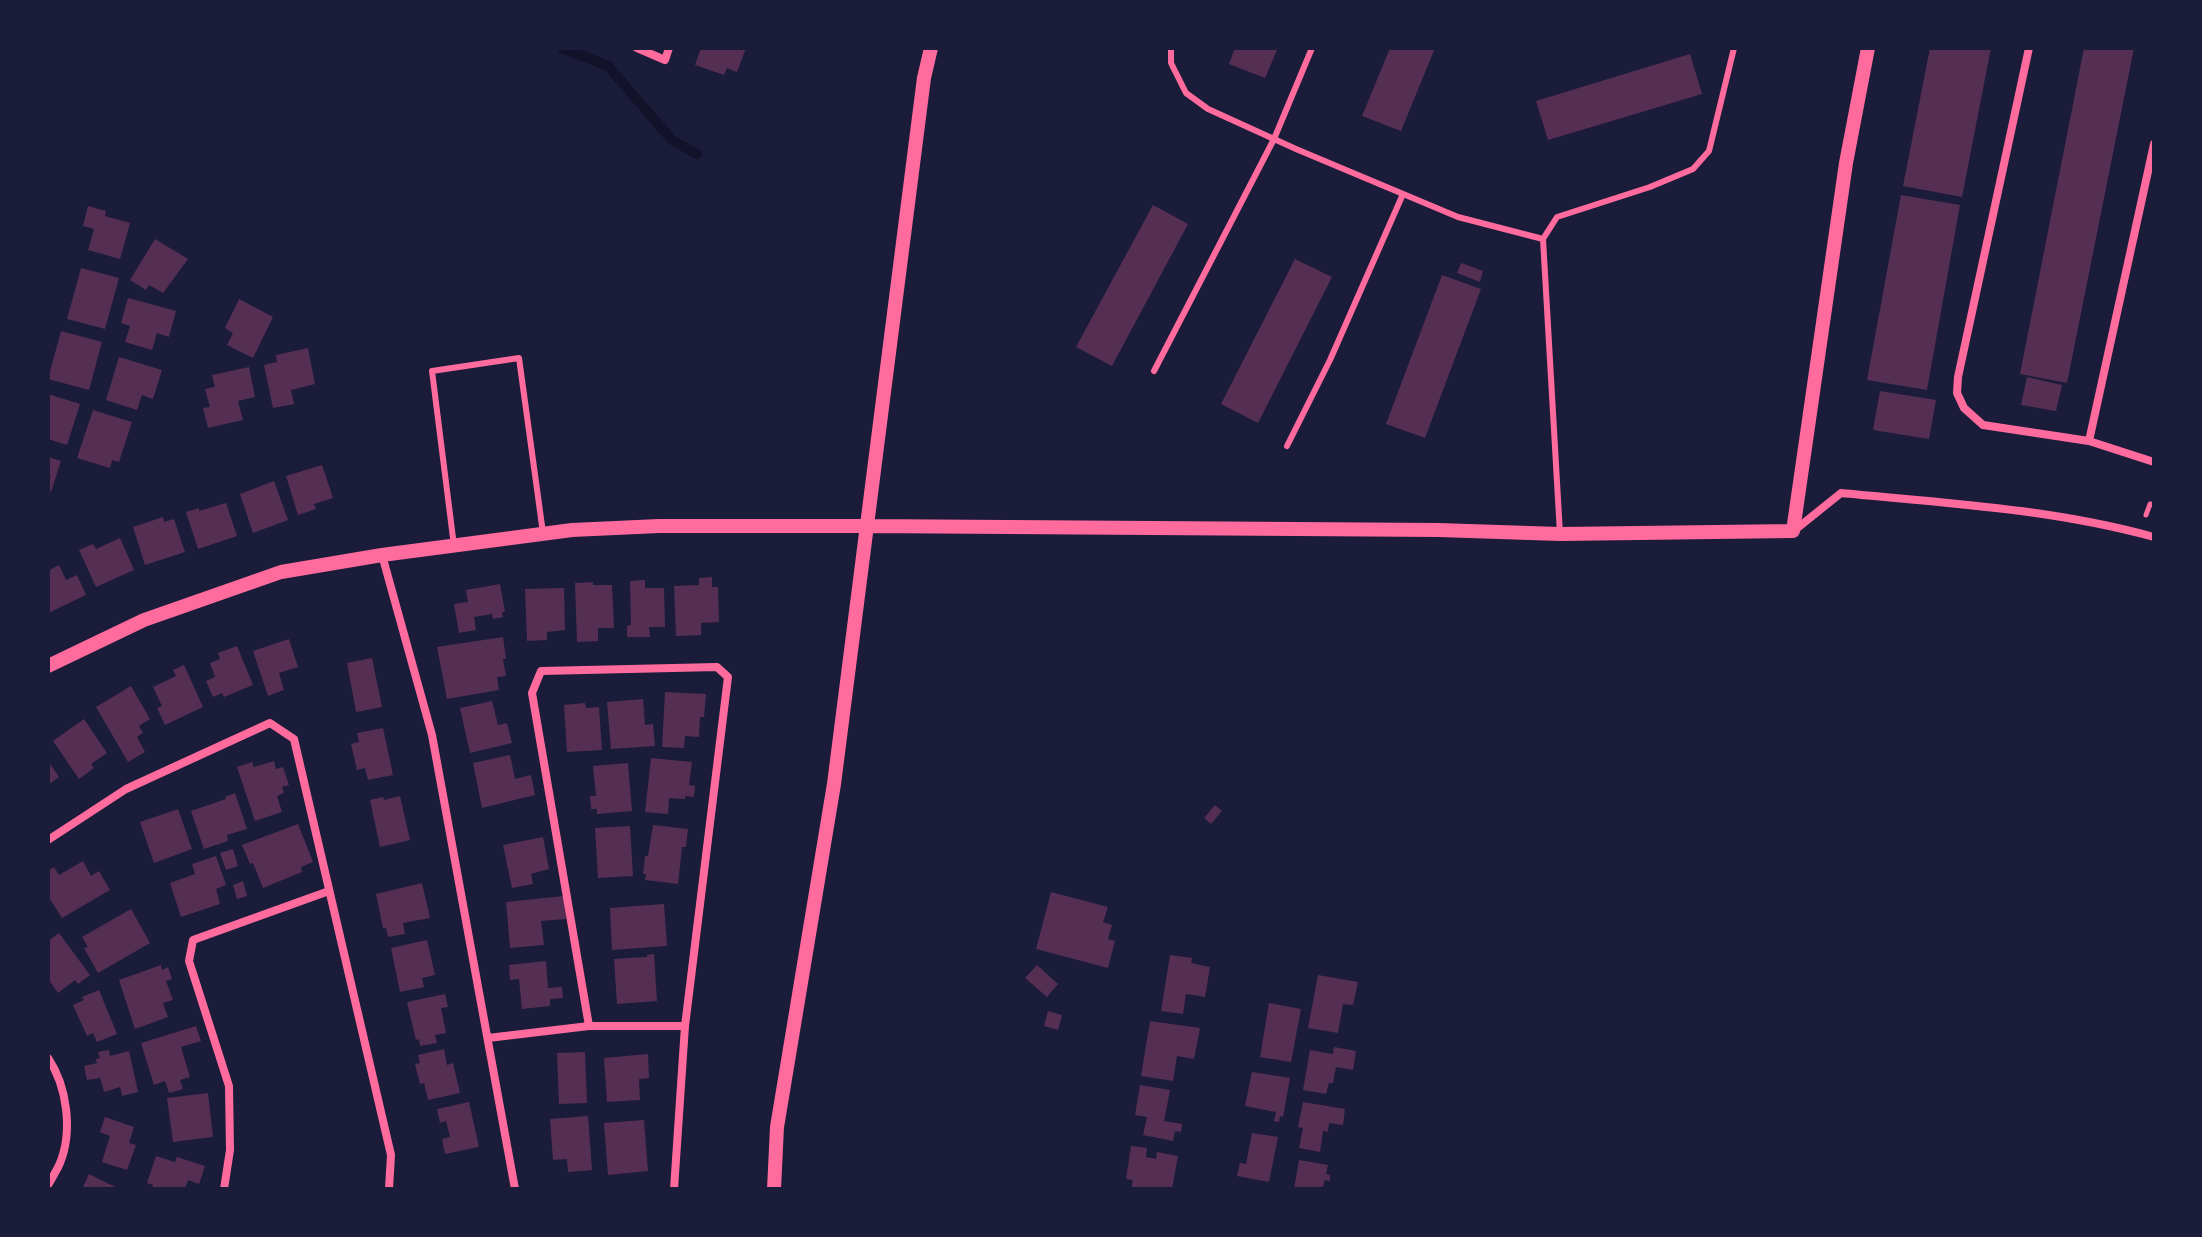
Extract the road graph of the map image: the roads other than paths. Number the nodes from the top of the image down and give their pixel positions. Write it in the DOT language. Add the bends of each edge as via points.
graph roads {
  1 [pos="637,48"];
  2 [pos="669,48"];
  3 [pos="921,48"];
  4 [pos="931,48"];
  5 [pos="1171,48"];
  6 [pos="1312,48"];
  7 [pos="1734,48"];
  8 [pos="1868,48"];
  9 [pos="2029,48"];
  10 [pos="924,78"];
  11 [pos="1274,139"];
  12 [pos="2154,144"];
  13 [pos="1403,194"];
  14 [pos="1543,239"];
  15 [pos="1154,371"];
  16 [pos="2089,441"];
  17 [pos="1287,446"];
  18 [pos="2154,462"];
  19 [pos="866,526"];
  20 [pos="1793,531"];
  21 [pos="543,534"];
  22 [pos="1560,534"];
  23 [pos="2154,537"];
  24 [pos="454,546"];
  25 [pos="382,555"];
  26 [pos="48,666"];
  27 [pos="48,840"];
  28 [pos="329,891"];
  29 [pos="589,1026"];
  30 [pos="685,1026"];
  31 [pos="488,1038"];
  32 [pos="48,1058"];
  33 [pos="48,1185"];
  34 [pos="224,1189"];
  35 [pos="389,1189"];
  36 [pos="515,1189"];
  37 [pos="674,1189"];
  38 [pos="774,1189"];
  1 -- 2 [label="street" via="665,60"];
  3 -- 10 [label="street"];
  4 -- 10 [label="street"];
  5 -- 11 [label="lane" via="1171,63 1186,93"];
  6 -- 11 [label="lane"];
  7 -- 14 [label="lane" via="1709,151 1693,169 1557,217"];
  8 -- 20 [label="street" via="1846,163"];
  9 -- 16 [label="street" via="1957,393 1964,408 1983,425"];
  10 -- 19 [label="street"];
  11 -- 13 [label="lane"];
  11 -- 15 [label="lane"];
  12 -- 16 [label="street"];
  13 -- 14 [label="lane" via="1458,217"];
  13 -- 17 [label="lane"];
  14 -- 22 [label="lane"];
  16 -- 18 [label="street"];
  19 -- 21 [label="street" via="659,526"];
  19 -- 22 [label="street"];
  19 -- 38 [label="street" via="834,784 777,1127"];
  20 -- 22 [label="street"];
  20 -- 23 [label="street" via="1841,493 2034,512"];
  21 -- 24 [label="street"];
  21 -- 24 [label="lane" via="519,358 432,371"];
  24 -- 25 [label="street"];
  25 -- 26 [label="street" via="281,572 144,620"];
  25 -- 31 [label="street" via="432,735"];
  27 -- 28 [label="street" via="126,789 270,723 294,739"];
  28 -- 34 [label="street" via="193,940 189,961 229,1086 230,1150"];
  28 -- 35 [label="street" via="391,1155"];
  29 -- 30 [label="street"];
  29 -- 30 [label="street" via="532,693 541,671 717,667 728,677"];
  29 -- 31 [label="street"];
  30 -- 37 [label="street"];
  31 -- 36 [label="street"];
  32 -- 33 [label="street" via="65,1098 67,1131 61,1161"];
}
